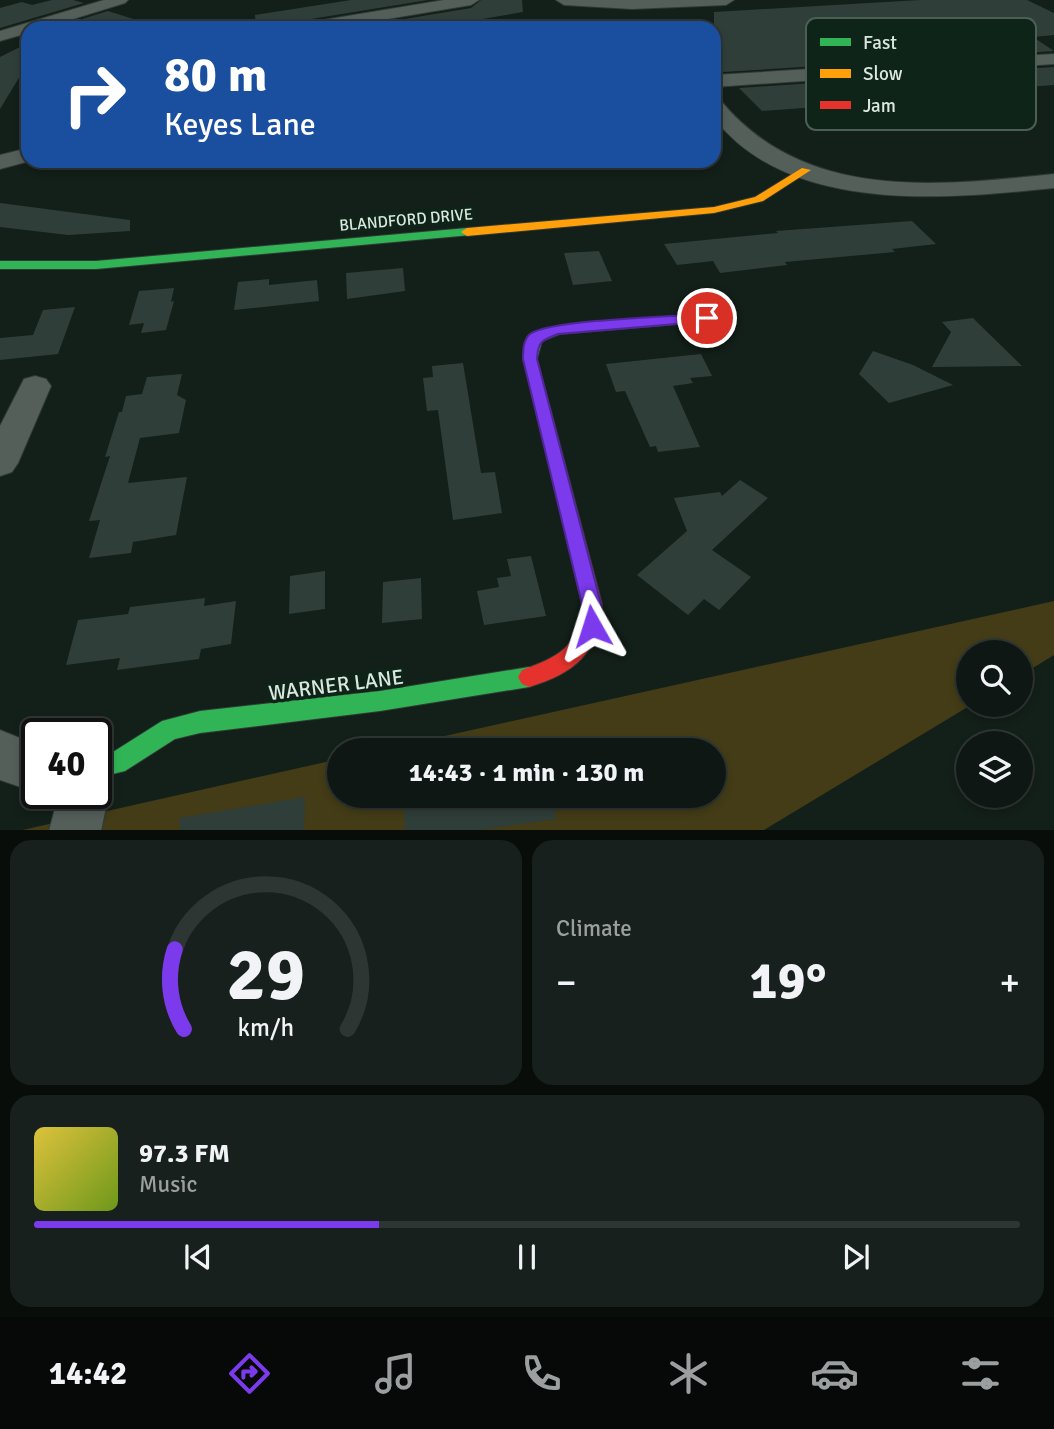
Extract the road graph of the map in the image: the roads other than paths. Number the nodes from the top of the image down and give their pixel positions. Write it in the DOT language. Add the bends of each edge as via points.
graph roads {
  1 [pos="120,0"];
  2 [pos="471,0"];
  3 [pos="564,0"];
  4 [pos="726,0"];
  5 [pos="50,21"];
  6 [pos="346,21"];
  7 [pos="21,30"];
  8 [pos="0,36"];
  9 [pos="1054,59"];
  10 [pos="1036,60"];
  11 [pos="806,75"];
  12 [pos="721,81"];
  13 [pos="721,113"];
  14 [pos="21,157"];
  15 [pos="0,162"];
  16 [pos="806,170"];
  17 [pos="1054,181"];
  18 [pos="0,265"];
  19 [pos="707,318"];
  20 [pos="34,386"];
  21 [pos="0,463"];
  22 [pos="0,754"];
  23 [pos="21,763"];
  24 [pos="112,764"];
  25 [pos="80,809"];
  26 [pos="75,830"];
  1 -- 5 [label="street"];
  2 -- 6 [label="street"];
  3 -- 4 [label="street" via="632,5"];
  7 -- 8 [label="street"];
  9 -- 10 [label="street"];
  11 -- 12 [label="street"];
  13 -- 16 [label="street" via="756,148"];
  14 -- 15 [label="street"];
  16 -- 17 [label="street" via="864,185 908,190 949,191"];
  16 -- 18 [label="street, BLANDFORD DRIVE" via="759,199 714,210 96,265"];
  19 -- 24 [label="street, WARNER LANE" via="556,330 535,337 531,345 530,359 592,604 592,626 582,647 564,664 539,674 423,696 170,729"];
  20 -- 21 [label="street"];
  22 -- 23 [label="street"];
  25 -- 26 [label="street"];
}
